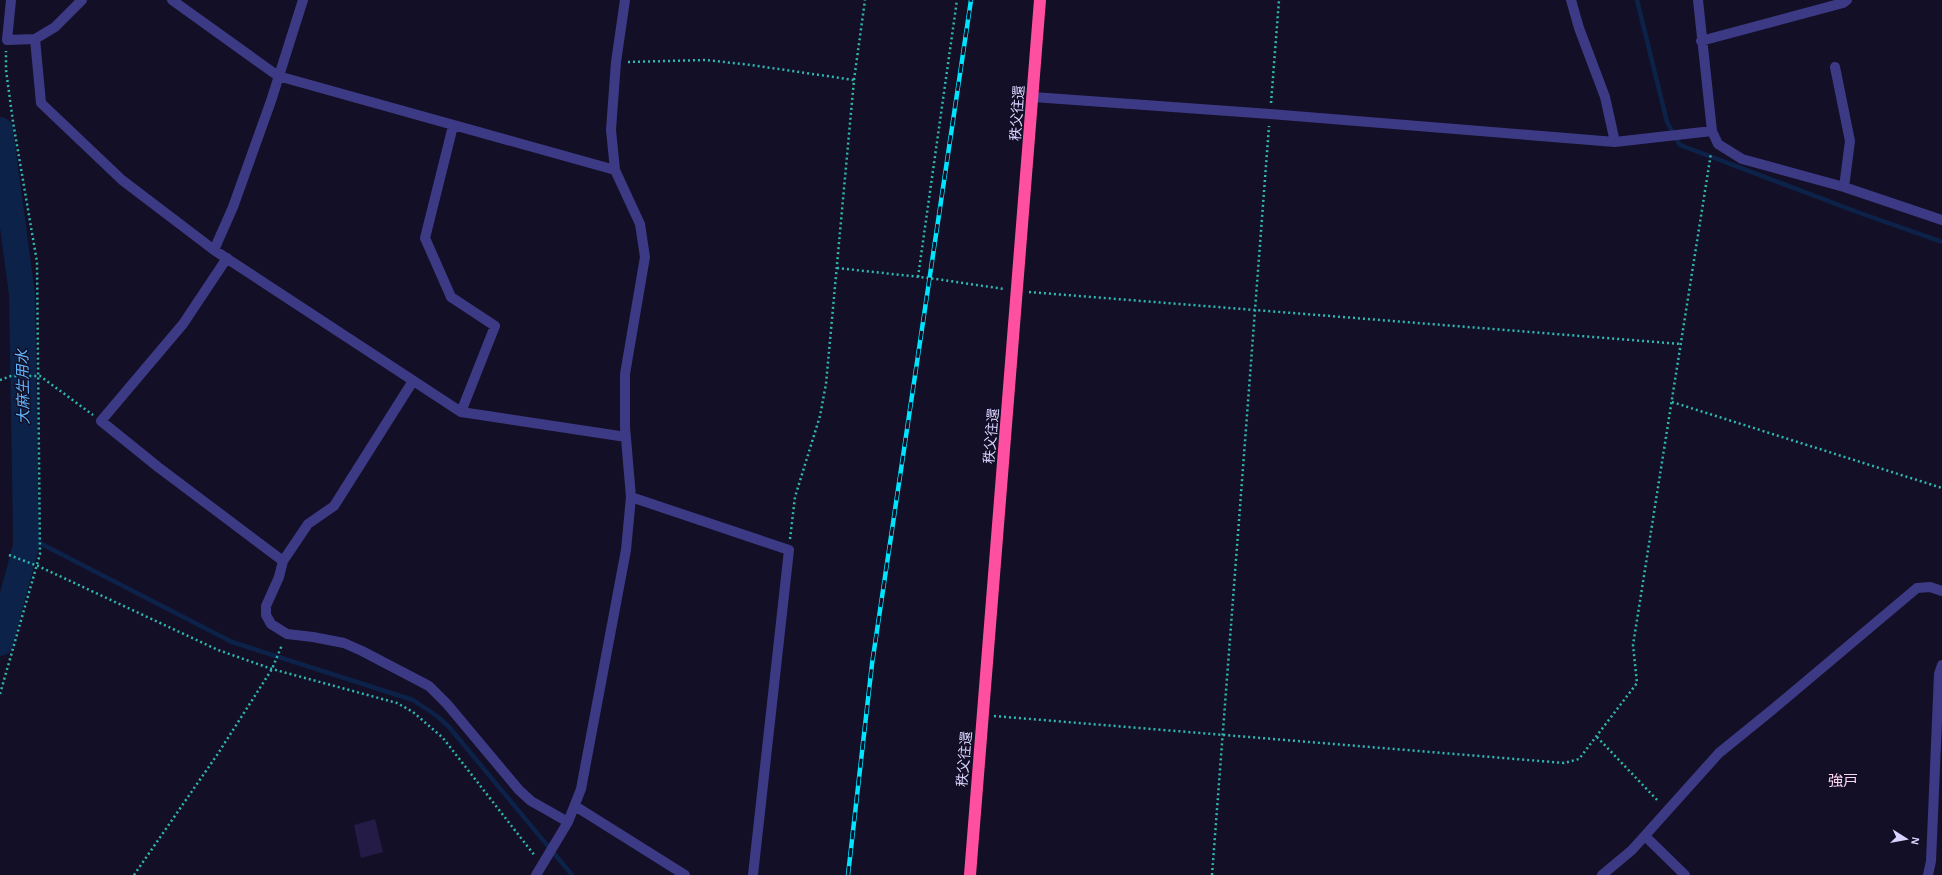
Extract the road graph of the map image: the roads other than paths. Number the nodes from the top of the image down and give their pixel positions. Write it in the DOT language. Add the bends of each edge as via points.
graph roads {
  1 [pos="11,0"];
  2 [pos="82,0"];
  3 [pos="172,0"];
  4 [pos="303,0"];
  5 [pos="625,0"];
  6 [pos="1040,0"];
  7 [pos="1571,0"];
  8 [pos="1698,0"];
  9 [pos="1847,0"];
  10 [pos="1823,4"];
  11 [pos="35,38"];
  12 [pos="1701,42"];
  13 [pos="1835,67"];
  14 [pos="278,76"];
  15 [pos="1033,97"];
  16 [pos="453,126"];
  17 [pos="1712,131"];
  18 [pos="1615,142"];
  19 [pos="616,170"];
  20 [pos="1844,187"];
  21 [pos="1942,220"];
  22 [pos="214,250"];
  23 [pos="227,258"];
  24 [pos="414,381"];
  25 [pos="461,412"];
  26 [pos="626,437"];
  27 [pos="631,497"];
  28 [pos="283,561"];
  29 [pos="1942,591"];
  30 [pos="1942,665"];
  31 [pos="576,806"];
  32 [pos="568,822"];
  33 [pos="1645,836"];
  34 [pos="536,875"];
  35 [pos="685,875"];
  36 [pos="753,875"];
  37 [pos="970,875"];
  38 [pos="1602,875"];
  39 [pos="1685,875"];
  40 [pos="1928,875"];
  1 -- 11 [label="street" via="7,40"];
  2 -- 11 [label="street" via="55,27"];
  3 -- 14 [label="street"];
  4 -- 14 [label="street"];
  5 -- 19 [label="street" via="616,62 611,130"];
  6 -- 15 [label="highway, 秩父往還"];
  7 -- 18 [label="street" via="1605,97"];
  8 -- 12 [label="street"];
  9 -- 10 [label="street"];
  10 -- 12 [label="street"];
  11 -- 22 [label="street" via="41,103 122,180"];
  12 -- 17 [label="street"];
  13 -- 20 [label="street" via="1850,141"];
  14 -- 16 [label="street"];
  14 -- 22 [label="street" via="233,207"];
  15 -- 18 [label="street"];
  15 -- 37 [label="highway, 秩父往還"];
  16 -- 19 [label="street"];
  16 -- 25 [label="street" via="425,238 451,297 495,326"];
  17 -- 18 [label="street"];
  17 -- 20 [label="street" via="1718,144 1742,159"];
  19 -- 26 [label="street" via="640,224 645,258 625,374"];
  20 -- 21 [label="street"];
  22 -- 23 [label="street"];
  23 -- 24 [label="street"];
  23 -- 28 [label="street" via="183,324 101,421"];
  24 -- 25 [label="street"];
  24 -- 28 [label="street" via="334,506 308,524"];
  25 -- 26 [label="street"];
  26 -- 27 [label="street"];
  27 -- 31 [label="street" via="626,550"];
  27 -- 36 [label="street" via="789,550"];
  28 -- 32 [label="street" via="266,606 266,615 271,624 287,634 313,637 362,650 429,686 519,790 531,801"];
  29 -- 33 [label="street" via="1930,587 1917,588 1718,753"];
  30 -- 40 [label="street" via="1939,674 1931,861"];
  31 -- 32 [label="street"];
  31 -- 35 [label="street"];
  32 -- 34 [label="street"];
  33 -- 38 [label="street"];
  33 -- 39 [label="street"];
}
